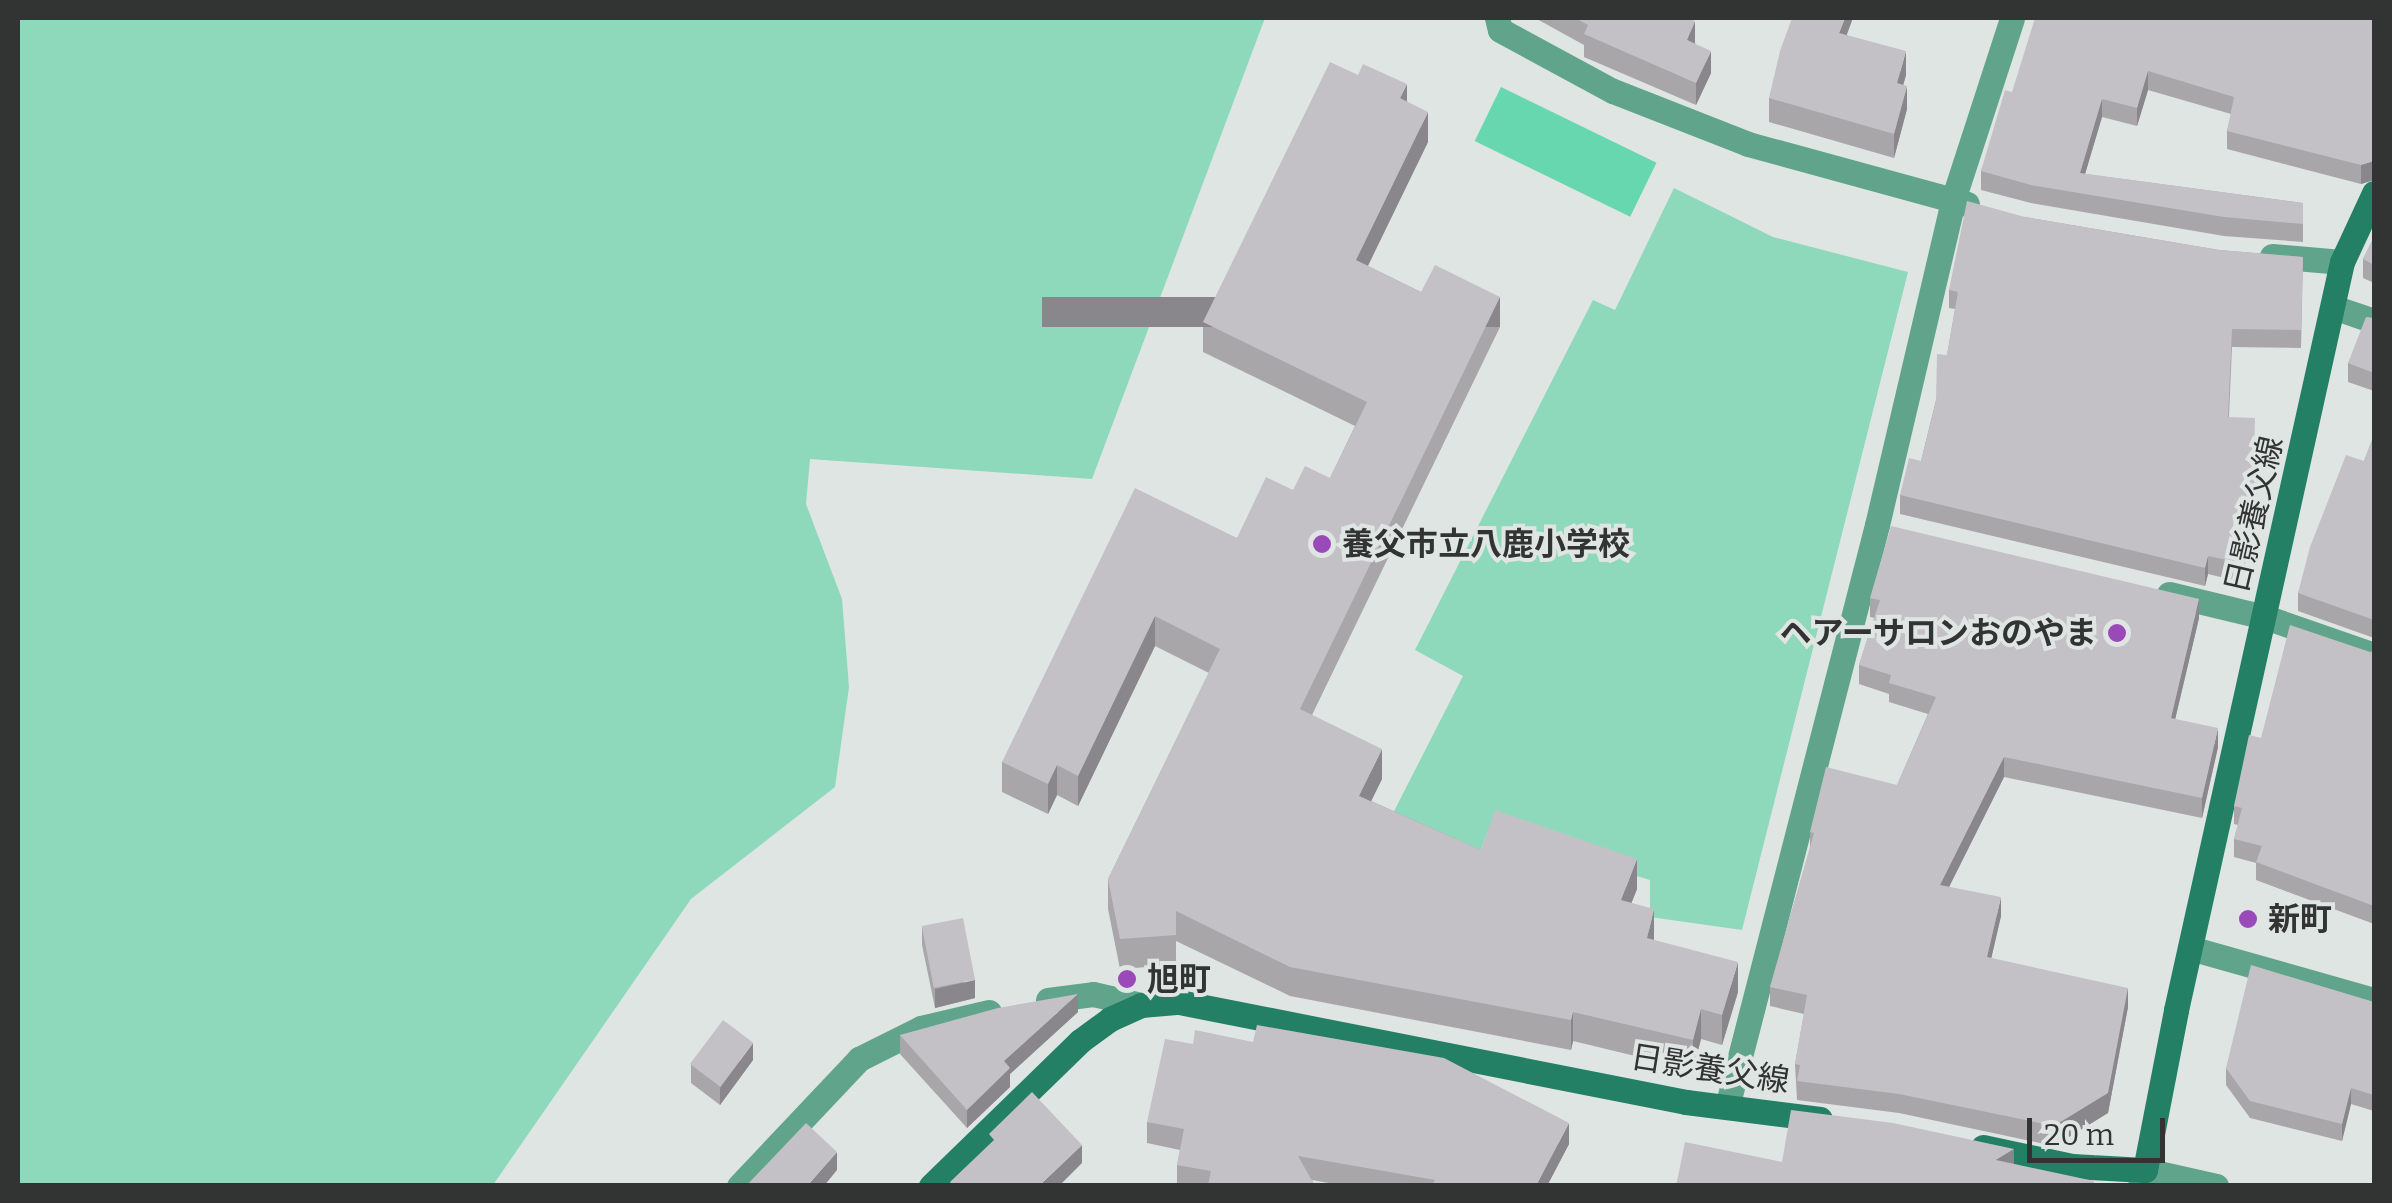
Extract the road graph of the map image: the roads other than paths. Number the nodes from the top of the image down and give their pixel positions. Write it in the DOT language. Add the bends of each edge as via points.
graph roads {
  1 [pos="1497,18"];
  2 [pos="2012,18"];
  3 [pos="2374,193"];
  4 [pos="1953,200"];
  5 [pos="1990,210"];
  6 [pos="2239,254"];
  7 [pos="2342,262"];
  8 [pos="2334,307"];
  9 [pos="2374,321"];
  10 [pos="2148,590"];
  11 [pos="2264,617"];
  12 [pos="2374,655"];
  13 [pos="2190,948"];
  14 [pos="2374,1000"];
  15 [pos="1141,1005"];
  16 [pos="1727,1107"];
  17 [pos="1840,1122"];
  18 [pos="1966,1144"];
  19 [pos="2143,1178"];
  20 [pos="739,1186"];
  21 [pos="930,1186"];
  22 [pos="2216,1186"];
  1 -- 4 [label="street" via="1500,30 1613,92 1748,144"];
  2 -- 4 [label="street"];
  3 -- 7 [label="main road, 日影養父線"];
  4 -- 5 [label="street"];
  4 -- 16 [label="street" via="1887,527"];
  6 -- 7 [label="street"];
  7 -- 8 [label="main road, 日影養父線"];
  8 -- 9 [label="street"];
  8 -- 11 [label="main road, 日影養父線"];
  10 -- 11 [label="street"];
  11 -- 12 [label="street"];
  11 -- 13 [label="main road, 日影養父線"];
  13 -- 14 [label="street"];
  13 -- 19 [label="main road, 日影養父線"];
  15 -- 16 [label="main road, 日影養父線" via="1222,1009"];
  15 -- 20 [label="street" via="1093,994 921,1028 858,1058"];
  15 -- 21 [label="main road, 日影養父線" via="1080,1041"];
  16 -- 17 [label="main road, 日影養父線"];
  18 -- 19 [label="main road"];
  19 -- 22 [label="street"];
}
